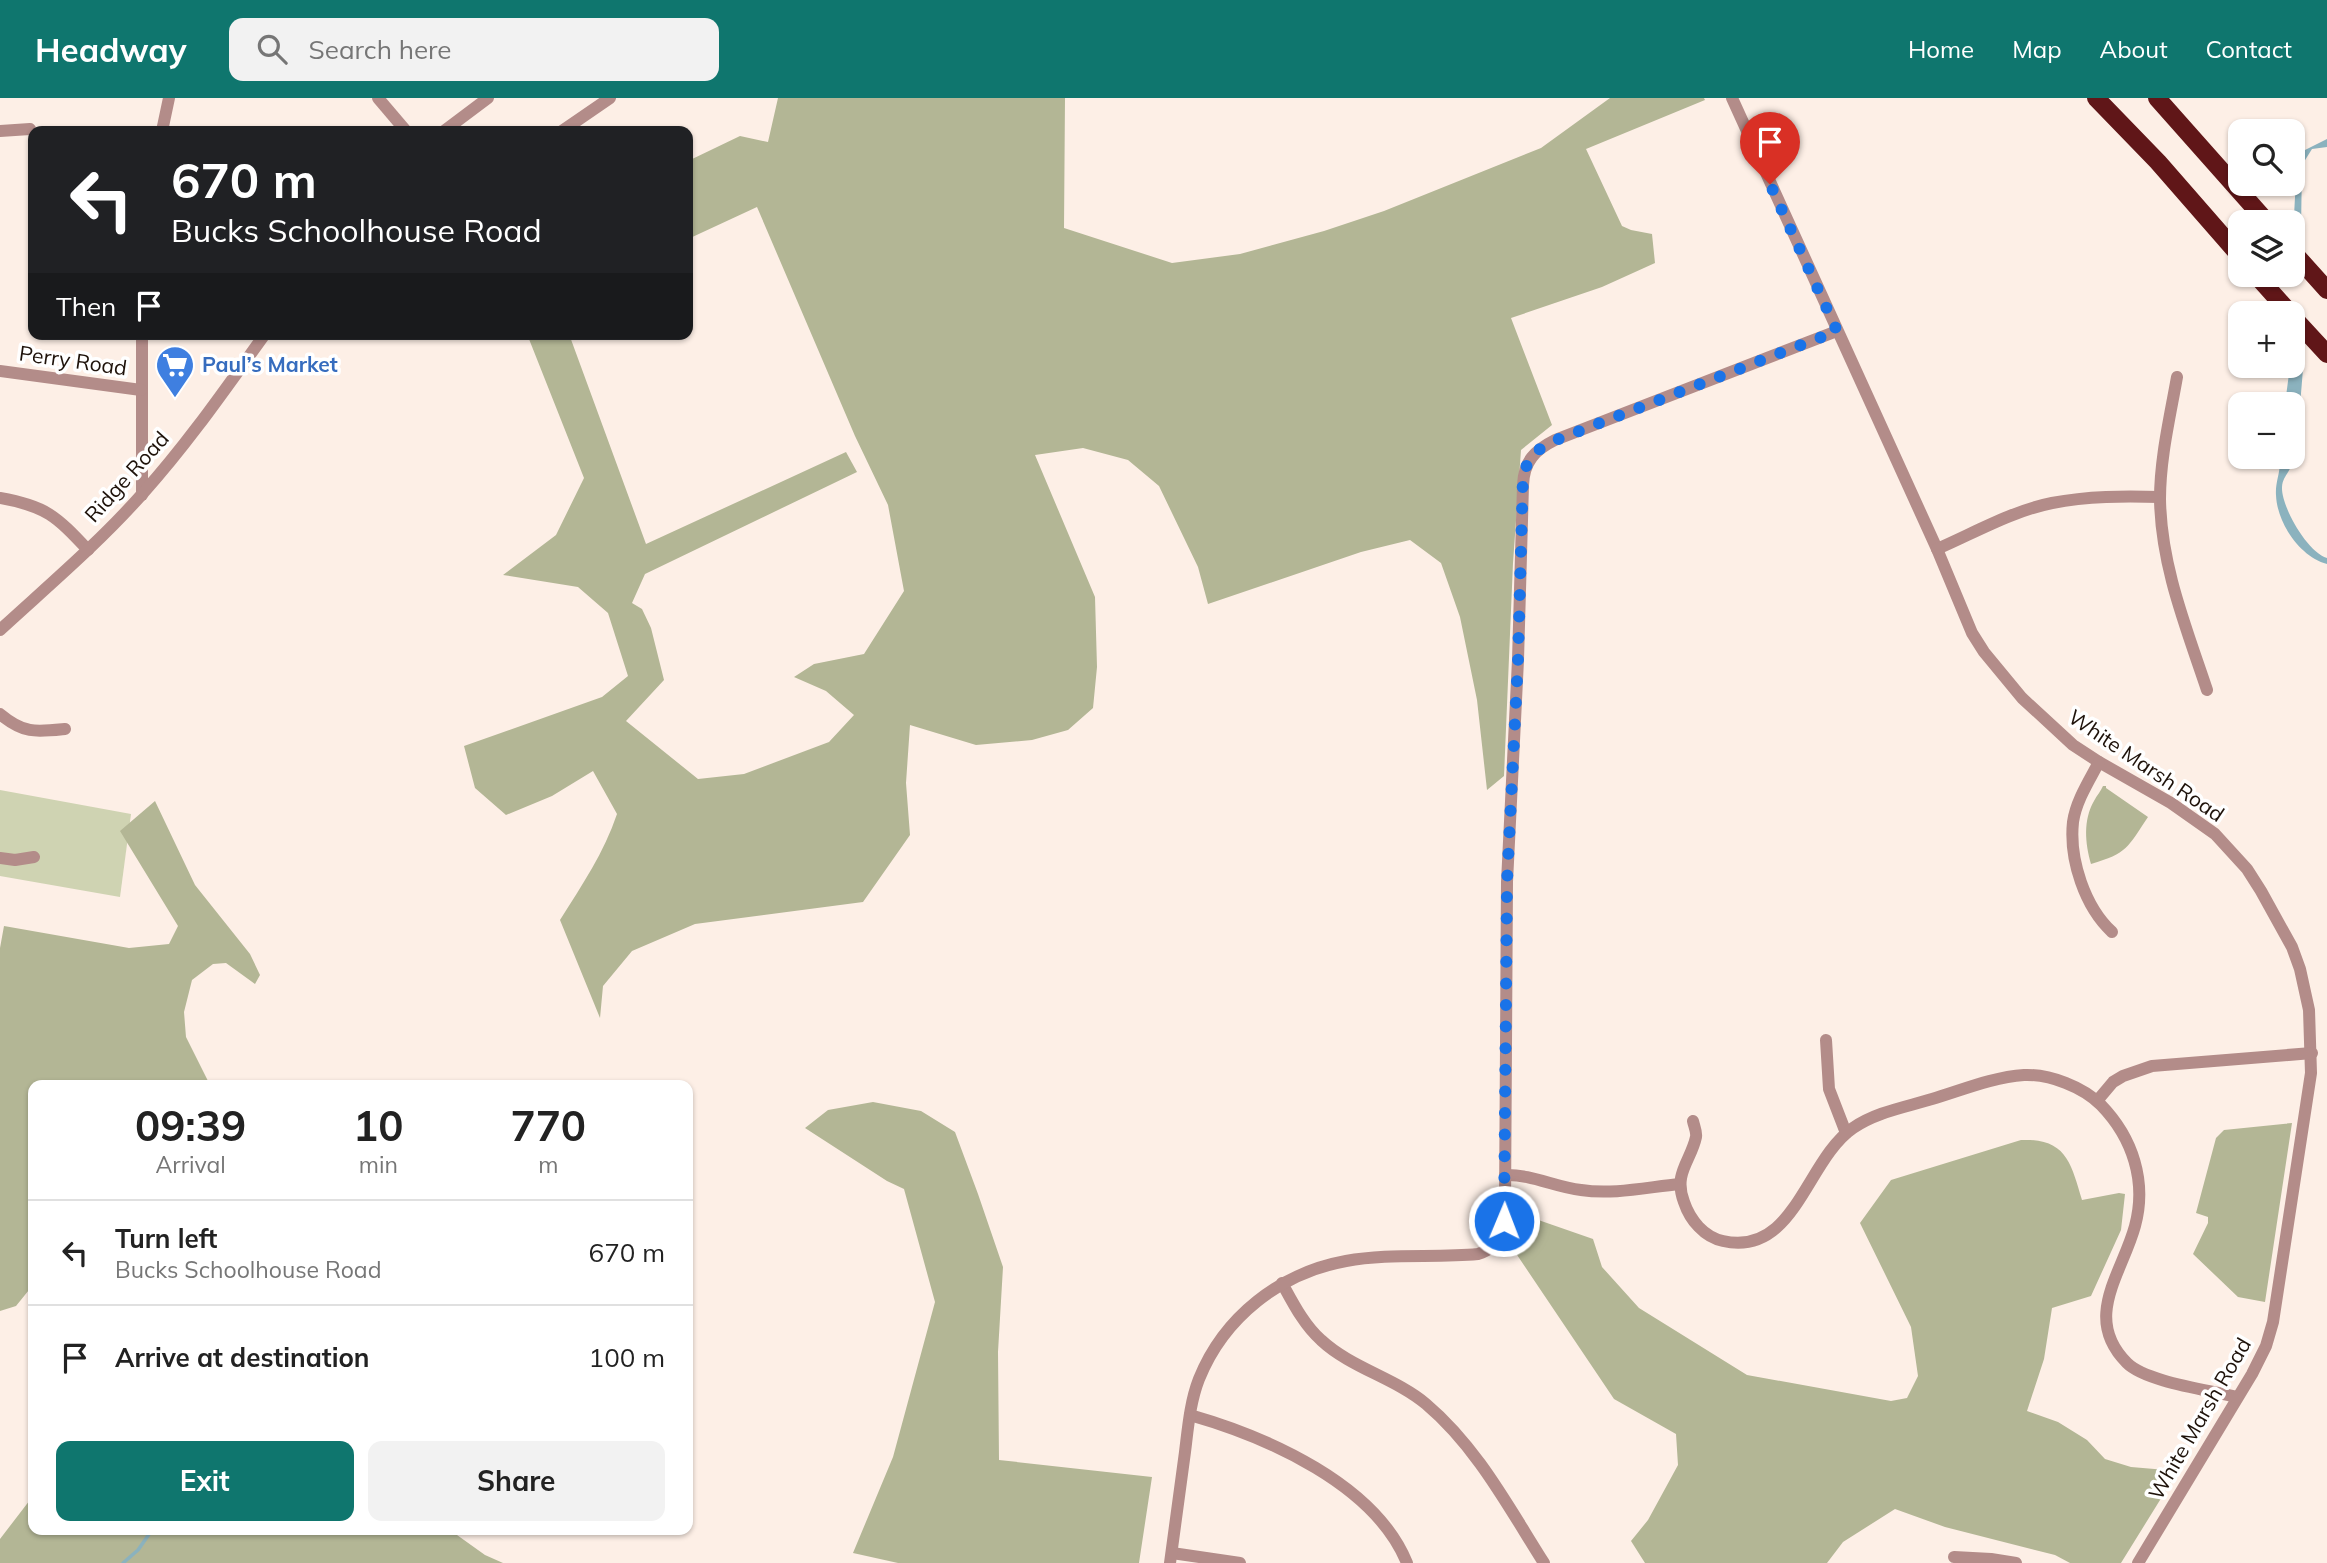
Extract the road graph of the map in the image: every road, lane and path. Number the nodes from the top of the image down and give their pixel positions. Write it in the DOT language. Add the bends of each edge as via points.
graph roads {
  1 [pos="169,98"];
  2 [pos="378,98"];
  3 [pos="488,98"];
  4 [pos="610,98"];
  5 [pos="1732,98"];
  6 [pos="2096,98"];
  7 [pos="2157,98"];
  8 [pos="163,126"];
  9 [pos="402,126"];
  10 [pos="451,126"];
  11 [pos="569,126"];
  12 [pos="28,129"];
  13 [pos="0,131"];
  14 [pos="2256,210"];
  15 [pos="2228,242"];
  16 [pos="2305,265"];
  17 [pos="2267,287"];
  18 [pos="2327,290"];
  19 [pos="2279,301"];
  20 [pos="2305,330"];
  21 [pos="1837,331"];
  22 [pos="142,340"];
  23 [pos="261,340"];
  24 [pos="2327,354"];
  25 [pos="0,371"];
  26 [pos="2177,377"];
  27 [pos="141,390"];
  28 [pos="142,495"];
  29 [pos="2160,497"];
  30 [pos="0,498"];
  31 [pos="1937,549"];
  32 [pos="88,550"];
  33 [pos="0,630"];
  34 [pos="2207,690"];
  35 [pos="0,715"];
  36 [pos="65,729"];
  37 [pos="2099,762"];
  38 [pos="34,857"];
  39 [pos="0,858"];
  40 [pos="2112,932"];
  41 [pos="1826,1040"];
  42 [pos="2312,1053"];
  43 [pos="2097,1101"];
  44 [pos="1693,1121"];
  45 [pos="1846,1133"];
  46 [pos="1505,1175"];
  47 [pos="1680,1184"];
  48 [pos="1282,1283"];
  49 [pos="2238,1396"];
  50 [pos="1190,1415"];
  51 [pos="1954,1557"];
  52 [pos="1171,1558"];
  53 [pos="1240,1563"];
  54 [pos="1407,1563"];
  55 [pos="1545,1563"];
  56 [pos="2016,1563"];
  57 [pos="2138,1563"];
  1 -- 8 [label="street"];
  2 -- 9 [label="street"];
  3 -- 10 [label="street"];
  4 -- 11 [label="street"];
  5 -- 21 [label="street, White Marsh Road"];
  6 -- 15 [label="highway"];
  7 -- 14 [label="highway"];
  12 -- 13 [label="street"];
  16 -- 18 [label="highway"];
  17 -- 19 [label="highway"];
  20 -- 24 [label="highway"];
  21 -- 31 [label="street, White Marsh Road"];
  21 -- 46 [label="street" via="1556,440 1535,452 1526,466 1507,882"];
  22 -- 27 [label="street"];
  23 -- 28 [label="street, Ridge Road"];
  25 -- 27 [label="street, Perry Road"];
  26 -- 29 [label="street"];
  27 -- 28 [label="street"];
  28 -- 32 [label="street, Ridge Road"];
  29 -- 31 [label="street" via="2112,496 2050,503"];
  29 -- 34 [label="street" via="2167,562"];
  30 -- 32 [label="street" via="43,509"];
  31 -- 37 [label="street, White Marsh Road" via="1984,652 2048,724"];
  32 -- 33 [label="street, Ridge Road"];
  35 -- 36 [label="street" via="26,731"];
  37 -- 40 [label="street" via="2078,804 2073,840 2088,903"];
  37 -- 42 [label="street, White Marsh Road" via="2196,819 2247,869 2282,926 2300,969"];
  38 -- 39 [label="street"];
  41 -- 45 [label="street" via="1829,1089"];
  42 -- 43 [label="street" via="2151,1066 2113,1082"];
  42 -- 49 [label="street, White Marsh Road" via="2273,1322 2266,1346"];
  43 -- 45 [label="street" via="2060,1081 2024,1075 1874,1117"];
  43 -- 49 [label="street" via="2119,1125 2131,1148 2140,1192 2135,1227 2111,1283 2106,1321 2109,1336 2128,1364 2145,1375"];
  44 -- 47 [label="street" via="1696,1135"];
  45 -- 47 [label="street" via="1822,1161 1786,1219 1756,1241 1720,1241 1699,1228 1688,1214"];
  46 -- 47 [label="street" via="1584,1191"];
  46 -- 48 [label="street" via="1503,1230 1498,1242 1484,1252 1348,1261"];
  48 -- 50 [label="street" via="1248,1309 1218,1344 1199,1379"];
  48 -- 55 [label="street" via="1322,1341 1407,1390 1453,1428"];
  49 -- 57 [label="street, White Marsh Road"];
  50 -- 52 [label="street"];
  50 -- 54 [label="street" via="1235,1430 1335,1479 1379,1518"];
  51 -- 56 [label="street"];
  52 -- 53 [label="street"];
}
